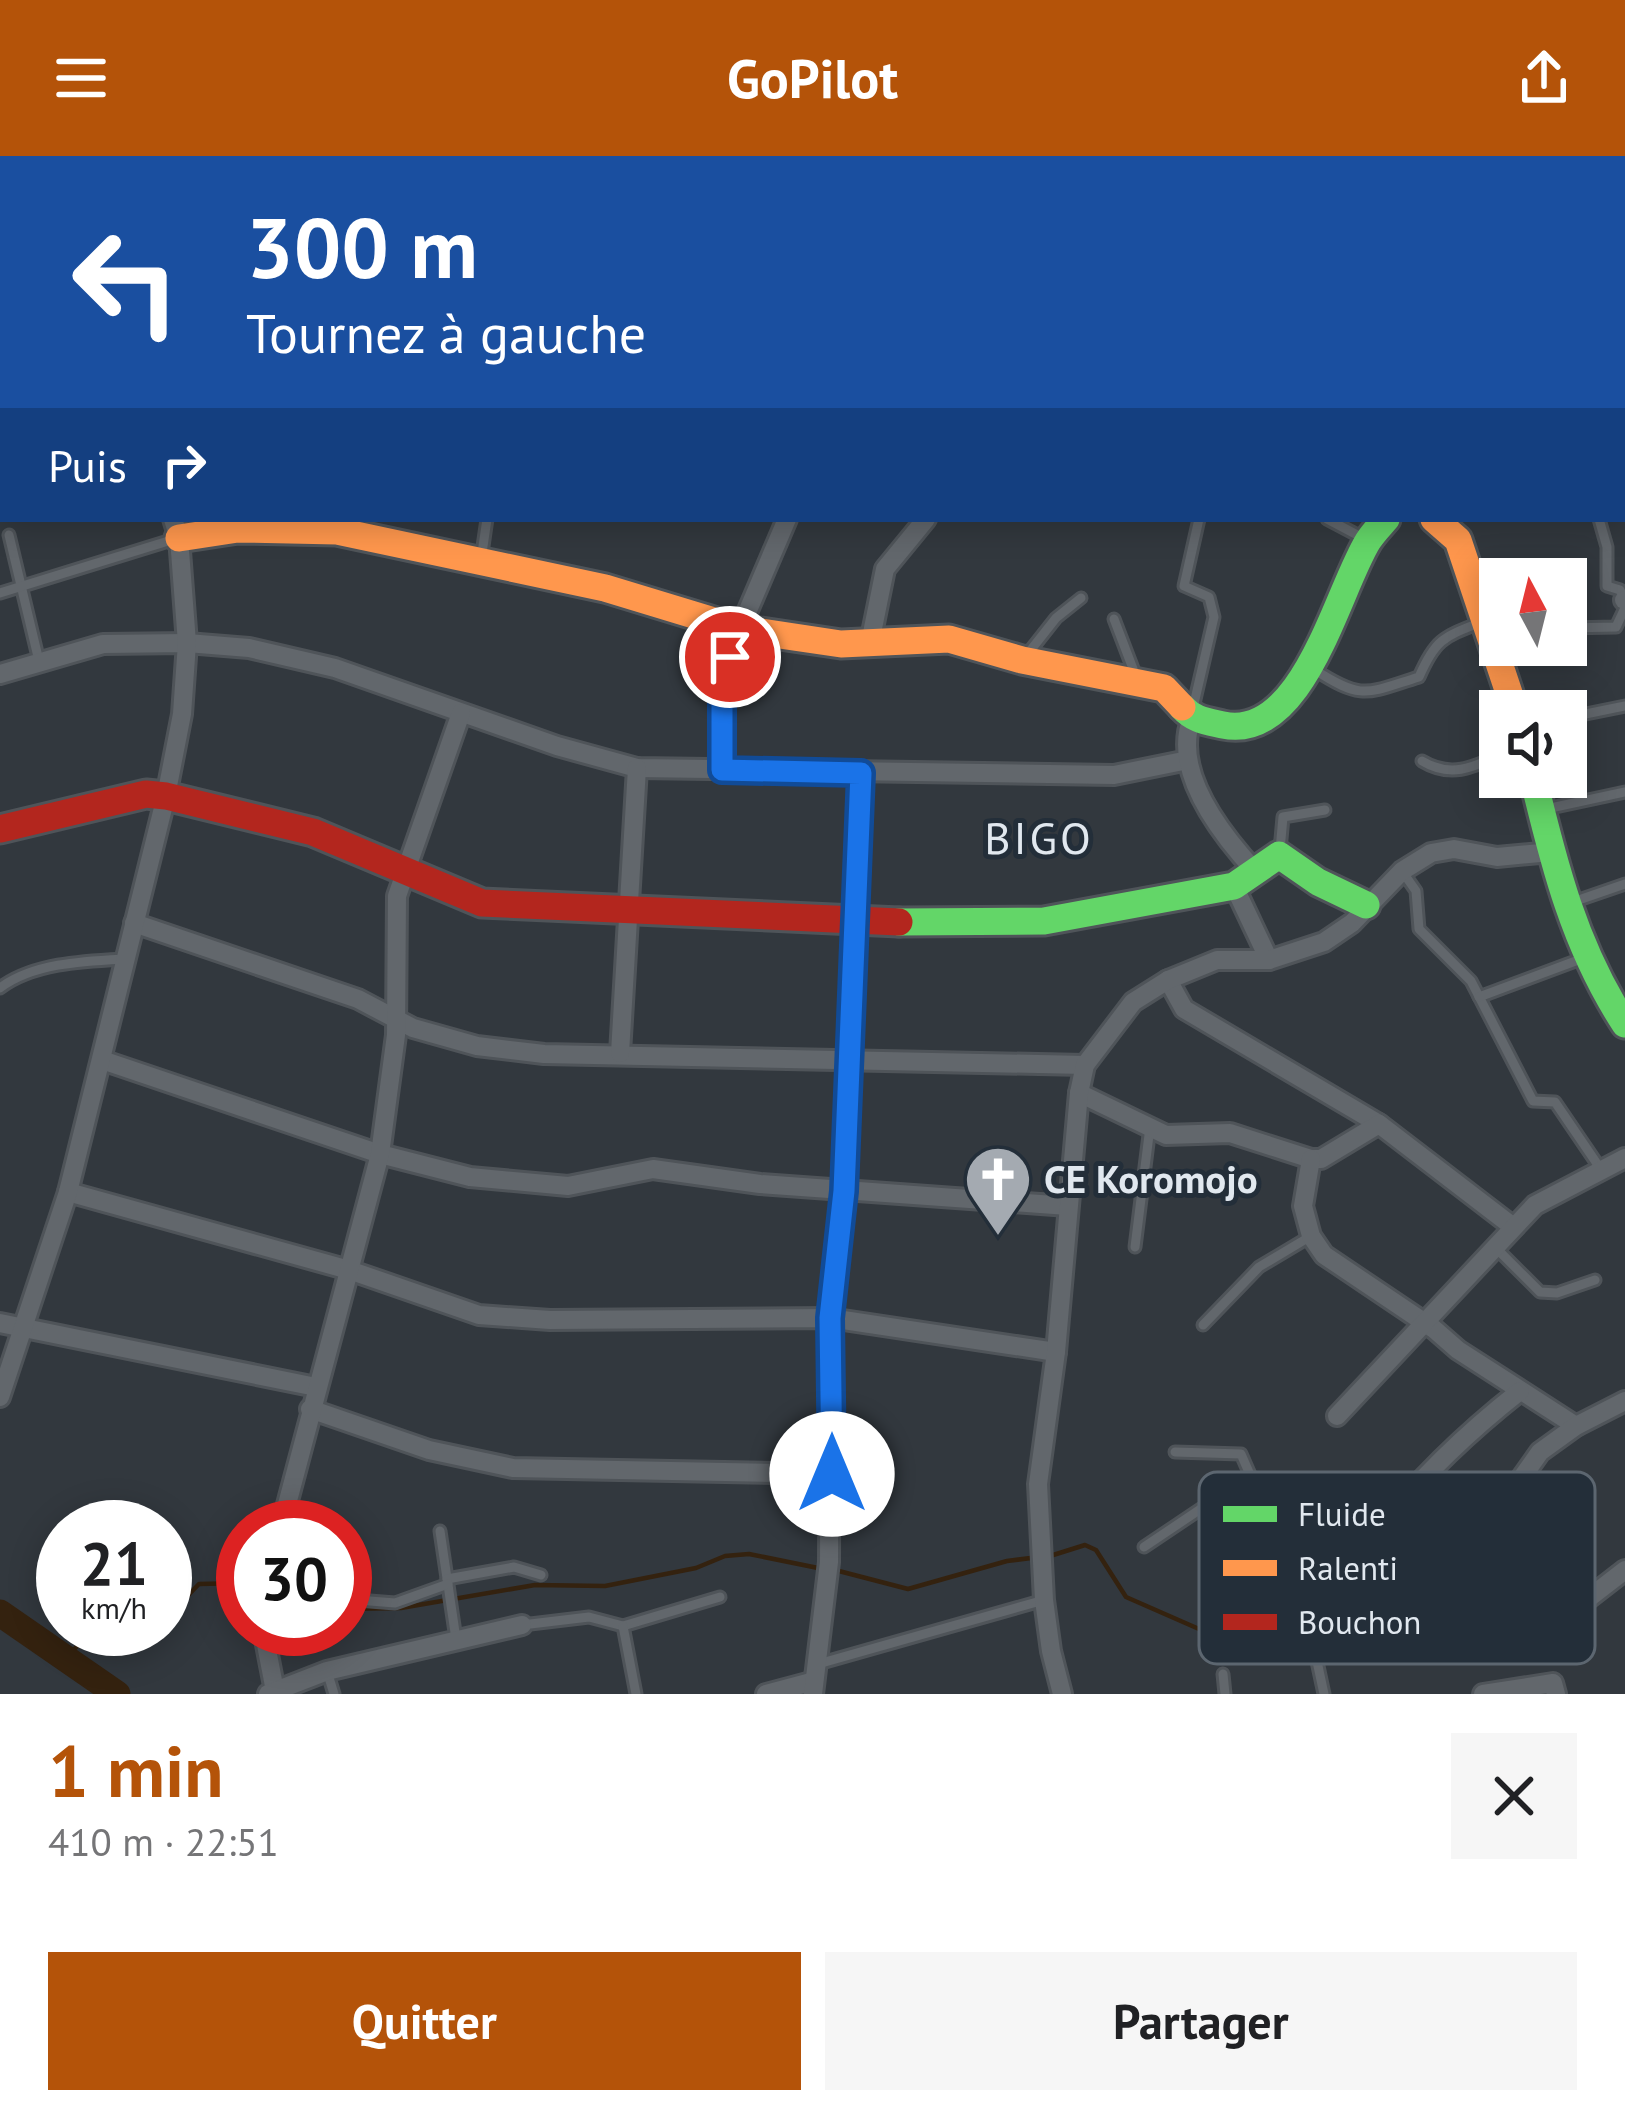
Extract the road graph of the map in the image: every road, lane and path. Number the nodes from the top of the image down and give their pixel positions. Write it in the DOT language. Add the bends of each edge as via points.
graph roads {
  1 [pos="487,522"];
  2 [pos="786,522"];
  3 [pos="924,522"];
  4 [pos="1198,522"];
  5 [pos="1341,522"];
  6 [pos="1600,522"];
  7 [pos="266,524"];
  8 [pos="176,528"];
  9 [pos="1457,529"];
  10 [pos="1377,530"];
  11 [pos="9,535"];
  12 [pos="481,560"];
  13 [pos="21,586"];
  14 [pos="0,593"];
  15 [pos="1479,593"];
  16 [pos="1081,598"];
  17 [pos="1625,603"];
  18 [pos="1114,619"];
  19 [pos="1587,628"];
  20 [pos="740,629"];
  21 [pos="1479,634"];
  22 [pos="187,643"];
  23 [pos="869,643"];
  24 [pos="1022,660"];
  25 [pos="39,661"];
  26 [pos="1310,667"];
  27 [pos="0,674"];
  28 [pos="1138,685"];
  29 [pos="1625,706"];
  30 [pos="461,713"];
  31 [pos="1587,714"];
  32 [pos="1192,718"];
  33 [pos="1188,760"];
  34 [pos="1422,761"];
  35 [pos="1479,766"];
  36 [pos="637,768"];
  37 [pos="722,770"];
  38 [pos="861,773"];
  39 [pos="1625,792"];
  40 [pos="166,796"];
  41 [pos="1538,798"];
  42 [pos="1325,810"];
  43 [pos="1541,810"];
  44 [pos="0,830"];
  45 [pos="1551,852"];
  46 [pos="1280,855"];
  47 [pos="407,871"];
  48 [pos="1402,872"];
  49 [pos="1245,879"];
  50 [pos="1625,884"];
  51 [pos="1366,904"];
  52 [pos="1564,905"];
  53 [pos="626,910"];
  54 [pos="855,922"];
  55 [pos="134,923"];
  56 [pos="1584,958"];
  57 [pos="124,959"];
  58 [pos="1269,960"];
  59 [pos="1168,980"];
  60 [pos="0,988"];
  61 [pos="1479,997"];
  62 [pos="396,1017"];
  63 [pos="1625,1024"];
  64 [pos="620,1053"];
  65 [pos="102,1060"];
  66 [pos="848,1061"];
  67 [pos="1085,1065"];
  68 [pos="1079,1093"];
  69 [pos="1379,1124"];
  70 [pos="1150,1127"];
  71 [pos="380,1154"];
  72 [pos="1625,1158"];
  73 [pos="1311,1159"];
  74 [pos="1602,1171"];
  75 [pos="844,1191"];
  76 [pos="68,1192"];
  77 [pos="1068,1206"];
  78 [pos="1513,1226"];
  79 [pos="1311,1236"];
  80 [pos="1494,1246"];
  81 [pos="1136,1247"];
  82 [pos="349,1270"];
  83 [pos="1594,1280"];
  84 [pos="830,1318"];
  85 [pos="1423,1322"];
  86 [pos="0,1323"];
  87 [pos="1203,1325"];
  88 [pos="24,1329"];
  89 [pos="1056,1352"];
  90 [pos="316,1387"];
  91 [pos="1520,1391"];
  92 [pos="0,1397"];
  93 [pos="1625,1402"];
  94 [pos="310,1409"];
  95 [pos="1337,1416"];
  96 [pos="1576,1426"];
  97 [pos="1175,1453"];
  98 [pos="1249,1472"];
  99 [pos="1428,1472"];
  100 [pos="1526,1472"];
  101 [pos="832,1474"];
  102 [pos="288,1500"];
  103 [pos="1199,1510"];
  104 [pos="440,1532"];
  105 [pos="1144,1547"];
  106 [pos="1625,1570"];
  107 [pos="542,1575"];
  108 [pos="449,1592"];
  109 [pos="1595,1593"];
  110 [pos="720,1597"];
  111 [pos="1044,1600"];
  112 [pos="372,1601"];
  113 [pos="522,1625"];
  114 [pos="623,1626"];
  115 [pos="457,1640"];
  116 [pos="266,1656"];
  117 [pos="1318,1664"];
  118 [pos="327,1671"];
  119 [pos="1223,1674"];
  120 [pos="812,1680"];
  121 [pos="272,1693"];
  122 [pos="334,1694"];
  123 [pos="636,1694"];
  124 [pos="766,1694"];
  125 [pos="1062,1694"];
  126 [pos="1225,1694"];
  127 [pos="1324,1694"];
  128 [pos="1483,1694"];
  129 [pos="1556,1694"];
  1 -- 12 [label="lane"];
  2 -- 20 [label="street"];
  3 -- 23 [label="street" via="885,569"];
  4 -- 32 [label="lane" via="1184,586 1209,597 1214,617"];
  5 -- 10 [label="lane"];
  6 -- 17 [label="lane" via="1607,586 1620,590"];
  7 -- 8 [label="street"];
  7 -- 12 [label="street"];
  8 -- 13 [label="lane"];
  8 -- 22 [label="street"];
  9 -- 15 [label="street"];
  10 -- 26 [label="street"];
  11 -- 13 [label="lane"];
  12 -- 20 [label="street"];
  13 -- 14 [label="lane"];
  13 -- 25 [label="lane"];
  16 -- 24 [label="lane"];
  17 -- 19 [label="lane" via="1616,627"];
  18 -- 28 [label="lane"];
  20 -- 23 [label="street"];
  20 -- 37 [label="street" via="722,686"];
  21 -- 26 [label="lane" via="1442,637 1419,677 1364,694"];
  22 -- 25 [label="street" via="103,644"];
  22 -- 30 [label="street" via="335,668"];
  22 -- 40 [label="street"];
  23 -- 24 [label="street" via="950,639"];
  24 -- 28 [label="street"];
  25 -- 27 [label="street"];
  26 -- 32 [label="street" via="1270,715 1234,727"];
  28 -- 32 [label="street" via="1164,688"];
  29 -- 31 [label="lane"];
  30 -- 36 [label="street"];
  30 -- 47 [label="street"];
  32 -- 33 [label="street"];
  33 -- 38 [label="street" via="1114,775"];
  33 -- 49 [label="street"];
  34 -- 35 [label="lane" via="1438,771"];
  36 -- 37 [label="street"];
  36 -- 53 [label="street"];
  37 -- 38 [label="street"];
  38 -- 54 [label="street"];
  39 -- 43 [label="lane"];
  40 -- 44 [label="street"];
  40 -- 47 [label="street" via="313,832"];
  40 -- 55 [label="street"];
  41 -- 43 [label="street"];
  42 -- 46 [label="lane" via="1283,817"];
  43 -- 45 [label="street"];
  45 -- 48 [label="street" via="1497,857 1454,849"];
  45 -- 52 [label="street"];
  46 -- 49 [label="street"];
  46 -- 51 [label="street"];
  47 -- 53 [label="street" via="482,903"];
  47 -- 62 [label="street" via="398,896"];
  48 -- 51 [label="street"];
  48 -- 61 [label="lane" via="1416,891 1419,929"];
  49 -- 54 [label="street" via="1044,921"];
  49 -- 58 [label="street"];
  50 -- 52 [label="lane"];
  51 -- 58 [label="street" via="1324,942"];
  52 -- 56 [label="street"];
  53 -- 54 [label="street"];
  53 -- 64 [label="street"];
  54 -- 66 [label="street"];
  55 -- 57 [label="street"];
  55 -- 62 [label="street"];
  56 -- 61 [label="lane"];
  56 -- 63 [label="street"];
  57 -- 60 [label="lane" via="78,962"];
  57 -- 65 [label="street"];
  58 -- 59 [label="street" via="1216,961"];
  59 -- 67 [label="street" via="1133,1002"];
  59 -- 69 [label="street" via="1184,1009"];
  61 -- 74 [label="lane" via="1533,1101 1555,1102"];
  62 -- 64 [label="street" via="477,1046"];
  62 -- 71 [label="street"];
  64 -- 66 [label="street"];
  65 -- 71 [label="street"];
  65 -- 76 [label="street"];
  66 -- 67 [label="street"];
  66 -- 75 [label="street"];
  67 -- 68 [label="street"];
  68 -- 70 [label="street"];
  68 -- 77 [label="street"];
  69 -- 73 [label="street"];
  69 -- 78 [label="street"];
  70 -- 73 [label="street" via="1166,1135 1230,1133"];
  70 -- 81 [label="lane"];
  71 -- 75 [label="street" via="470,1177 568,1186 652,1169"];
  71 -- 82 [label="street"];
  72 -- 74 [label="street"];
  73 -- 79 [label="street" via="1303,1206"];
  74 -- 78 [label="street" via="1534,1205"];
  75 -- 77 [label="street"];
  75 -- 84 [label="street"];
  76 -- 82 [label="street"];
  76 -- 88 [label="street"];
  77 -- 89 [label="street"];
  78 -- 80 [label="street"];
  79 -- 85 [label="street" via="1324,1255"];
  79 -- 87 [label="lane" via="1258,1267"];
  80 -- 83 [label="lane" via="1540,1292"];
  80 -- 85 [label="street"];
  82 -- 84 [label="street" via="479,1315"];
  82 -- 90 [label="street"];
  84 -- 89 [label="street"];
  84 -- 101 [label="street"];
  85 -- 91 [label="street"];
  85 -- 95 [label="street"];
  86 -- 88 [label="street"];
  88 -- 90 [label="street"];
  88 -- 92 [label="street"];
  89 -- 111 [label="street" via="1038,1484"];
  90 -- 94 [label="street"];
  91 -- 96 [label="street"];
  91 -- 99 [label="street"];
  93 -- 96 [label="street"];
  94 -- 101 [label="street" via="429,1450 513,1468"];
  94 -- 102 [label="street"];
  96 -- 100 [label="street"];
  97 -- 98 [label="lane" via="1241,1454"];
  101 -- 120 [label="street"];
  103 -- 105 [label="lane"];
  104 -- 108 [label="lane"];
  106 -- 109 [label="street"];
  107 -- 108 [label="lane" via="514,1567"];
  108 -- 112 [label="lane"];
  108 -- 115 [label="lane"];
  110 -- 114 [label="lane"];
  111 -- 120 [label="lane"];
  111 -- 125 [label="street"];
  113 -- 114 [label="lane" via="589,1617"];
  113 -- 115 [label="street"];
  114 -- 123 [label="lane"];
  115 -- 118 [label="street"];
  116 -- 121 [label="street"];
  117 -- 127 [label="lane"];
  118 -- 121 [label="street"];
  118 -- 122 [label="lane"];
  119 -- 126 [label="lane"];
  120 -- 124 [label="street"];
  128 -- 129 [label="street" via="1553,1683"];
}
